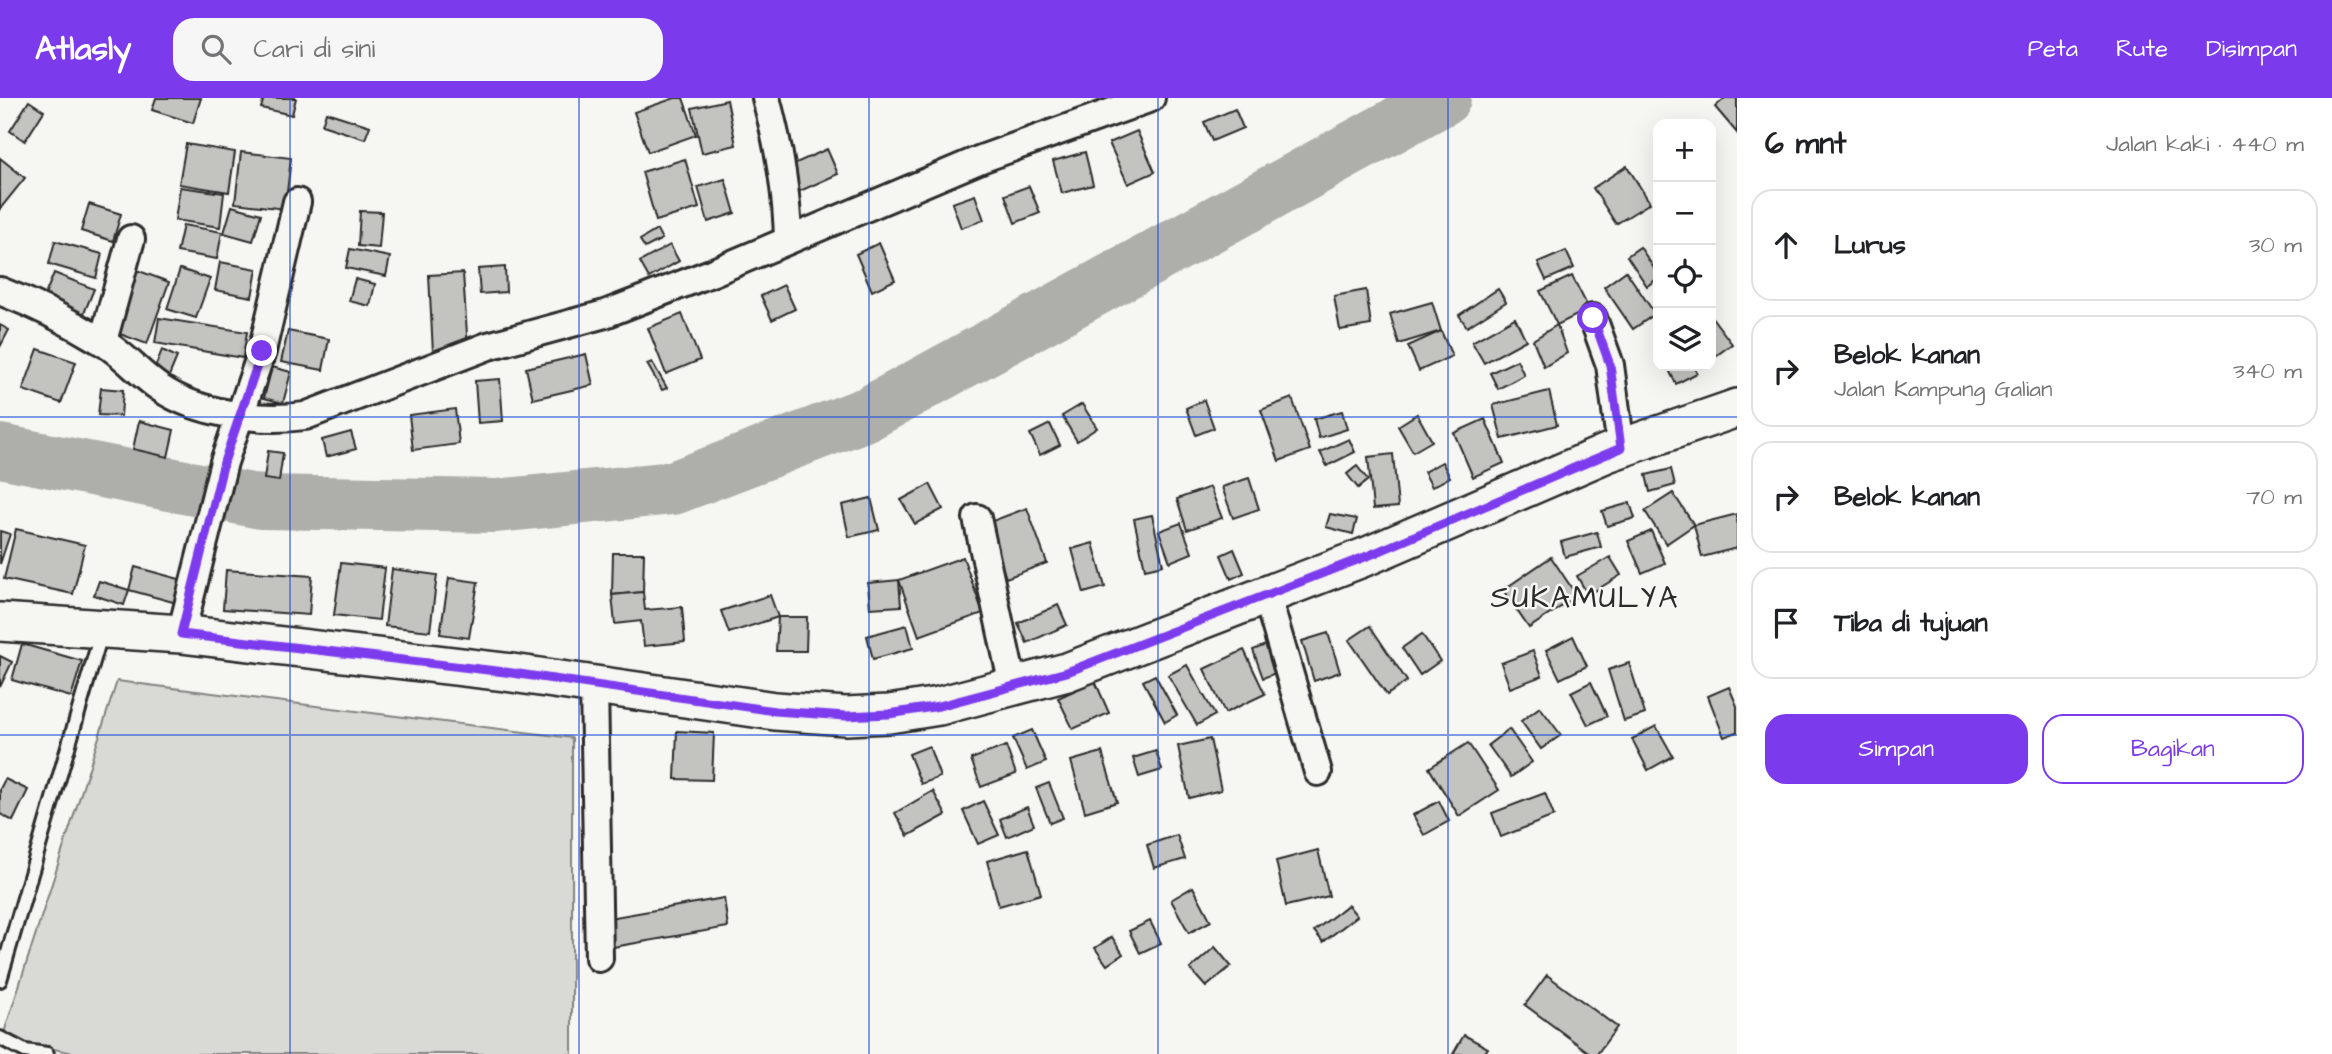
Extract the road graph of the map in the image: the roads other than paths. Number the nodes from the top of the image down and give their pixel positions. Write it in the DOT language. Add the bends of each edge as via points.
graph roads {
  1 [pos="766,98"];
  2 [pos="1151,98"];
  3 [pos="297,202"];
  4 [pos="131,239"];
  5 [pos="788,240"];
  6 [pos="0,291"];
  7 [pos="1593,318"];
  8 [pos="103,341"];
  9 [pos="1737,408"];
  10 [pos="240,416"];
  11 [pos="1621,448"];
  12 [pos="977,518"];
  13 [pos="1266,593"];
  14 [pos="0,622"];
  15 [pos="104,627"];
  16 [pos="181,634"];
  17 [pos="1013,686"];
  18 [pos="594,687"];
  19 [pos="1318,772"];
  20 [pos="599,958"];
  21 [pos="0,980"];
  22 [pos="0,1038"];
  23 [pos="47,1054"];
  1 -- 5 [label="street" via="785,185"];
  2 -- 5 [label="street" via="981,159"];
  3 -- 10 [label="street" via="262,351"];
  4 -- 8 [label="street"];
  5 -- 10 [label="street" via="605,314 488,346 305,416 275,420"];
  6 -- 8 [label="street"];
  7 -- 11 [label="street" via="1610,365"];
  8 -- 10 [label="street" via="161,389"];
  9 -- 11 [label="main road"];
  10 -- 16 [label="street"];
  11 -- 13 [label="main road" via="1370,555"];
  12 -- 17 [label="street"];
  13 -- 17 [label="main road" via="1067,672"];
  13 -- 19 [label="street"];
  14 -- 15 [label="main road"];
  15 -- 16 [label="main road"];
  15 -- 21 [label="lane"];
  16 -- 18 [label="main road" via="505,672"];
  17 -- 18 [label="main road" via="939,706 846,716"];
  18 -- 20 [label="street"];
  22 -- 23 [label="lane" via="25,1051"];
}
